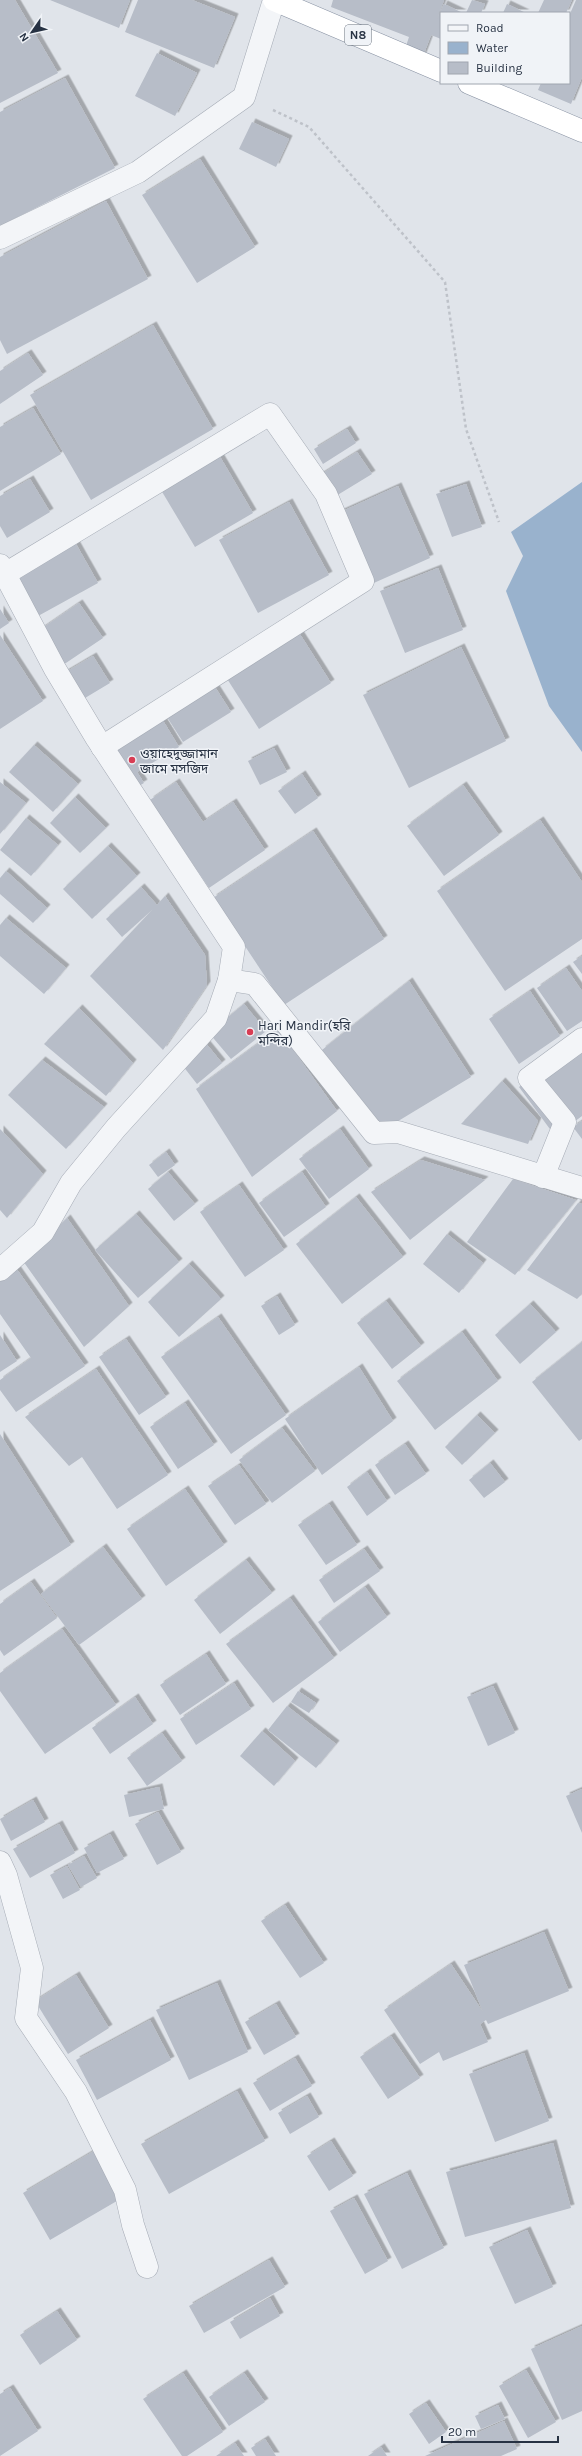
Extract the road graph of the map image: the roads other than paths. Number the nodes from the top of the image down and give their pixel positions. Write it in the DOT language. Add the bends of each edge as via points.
graph roads {
  1 [pos="274,0"];
  2 [pos="440,71"];
  3 [pos="471,84"];
  4 [pos="582,131"];
  5 [pos="0,238"];
  6 [pos="2,570"];
  7 [pos="102,747"];
  8 [pos="229,980"];
  9 [pos="582,1039"];
  10 [pos="543,1177"];
  11 [pos="582,1188"];
  12 [pos="0,1270"];
  13 [pos="0,1862"];
  14 [pos="147,2267"];
  1 -- 2 [label="highway, N8"];
  1 -- 5 [label="street" via="244,97 138,172"];
  3 -- 4 [label="highway"];
  6 -- 7 [label="street" via="55,669"];
  6 -- 7 [label="street" via="270,414 326,494 363,581"];
  7 -- 8 [label="street" via="234,947"];
  8 -- 10 [label="street" via="255,984 374,1133 398,1132"];
  8 -- 12 [label="street" via="216,1018 116,1128 71,1183 42,1232"];
  9 -- 10 [label="street" via="529,1078 564,1122"];
  10 -- 11 [label="street"];
  13 -- 14 [label="street" via="32,1968 26,2018 76,2092 125,2190"];
}
